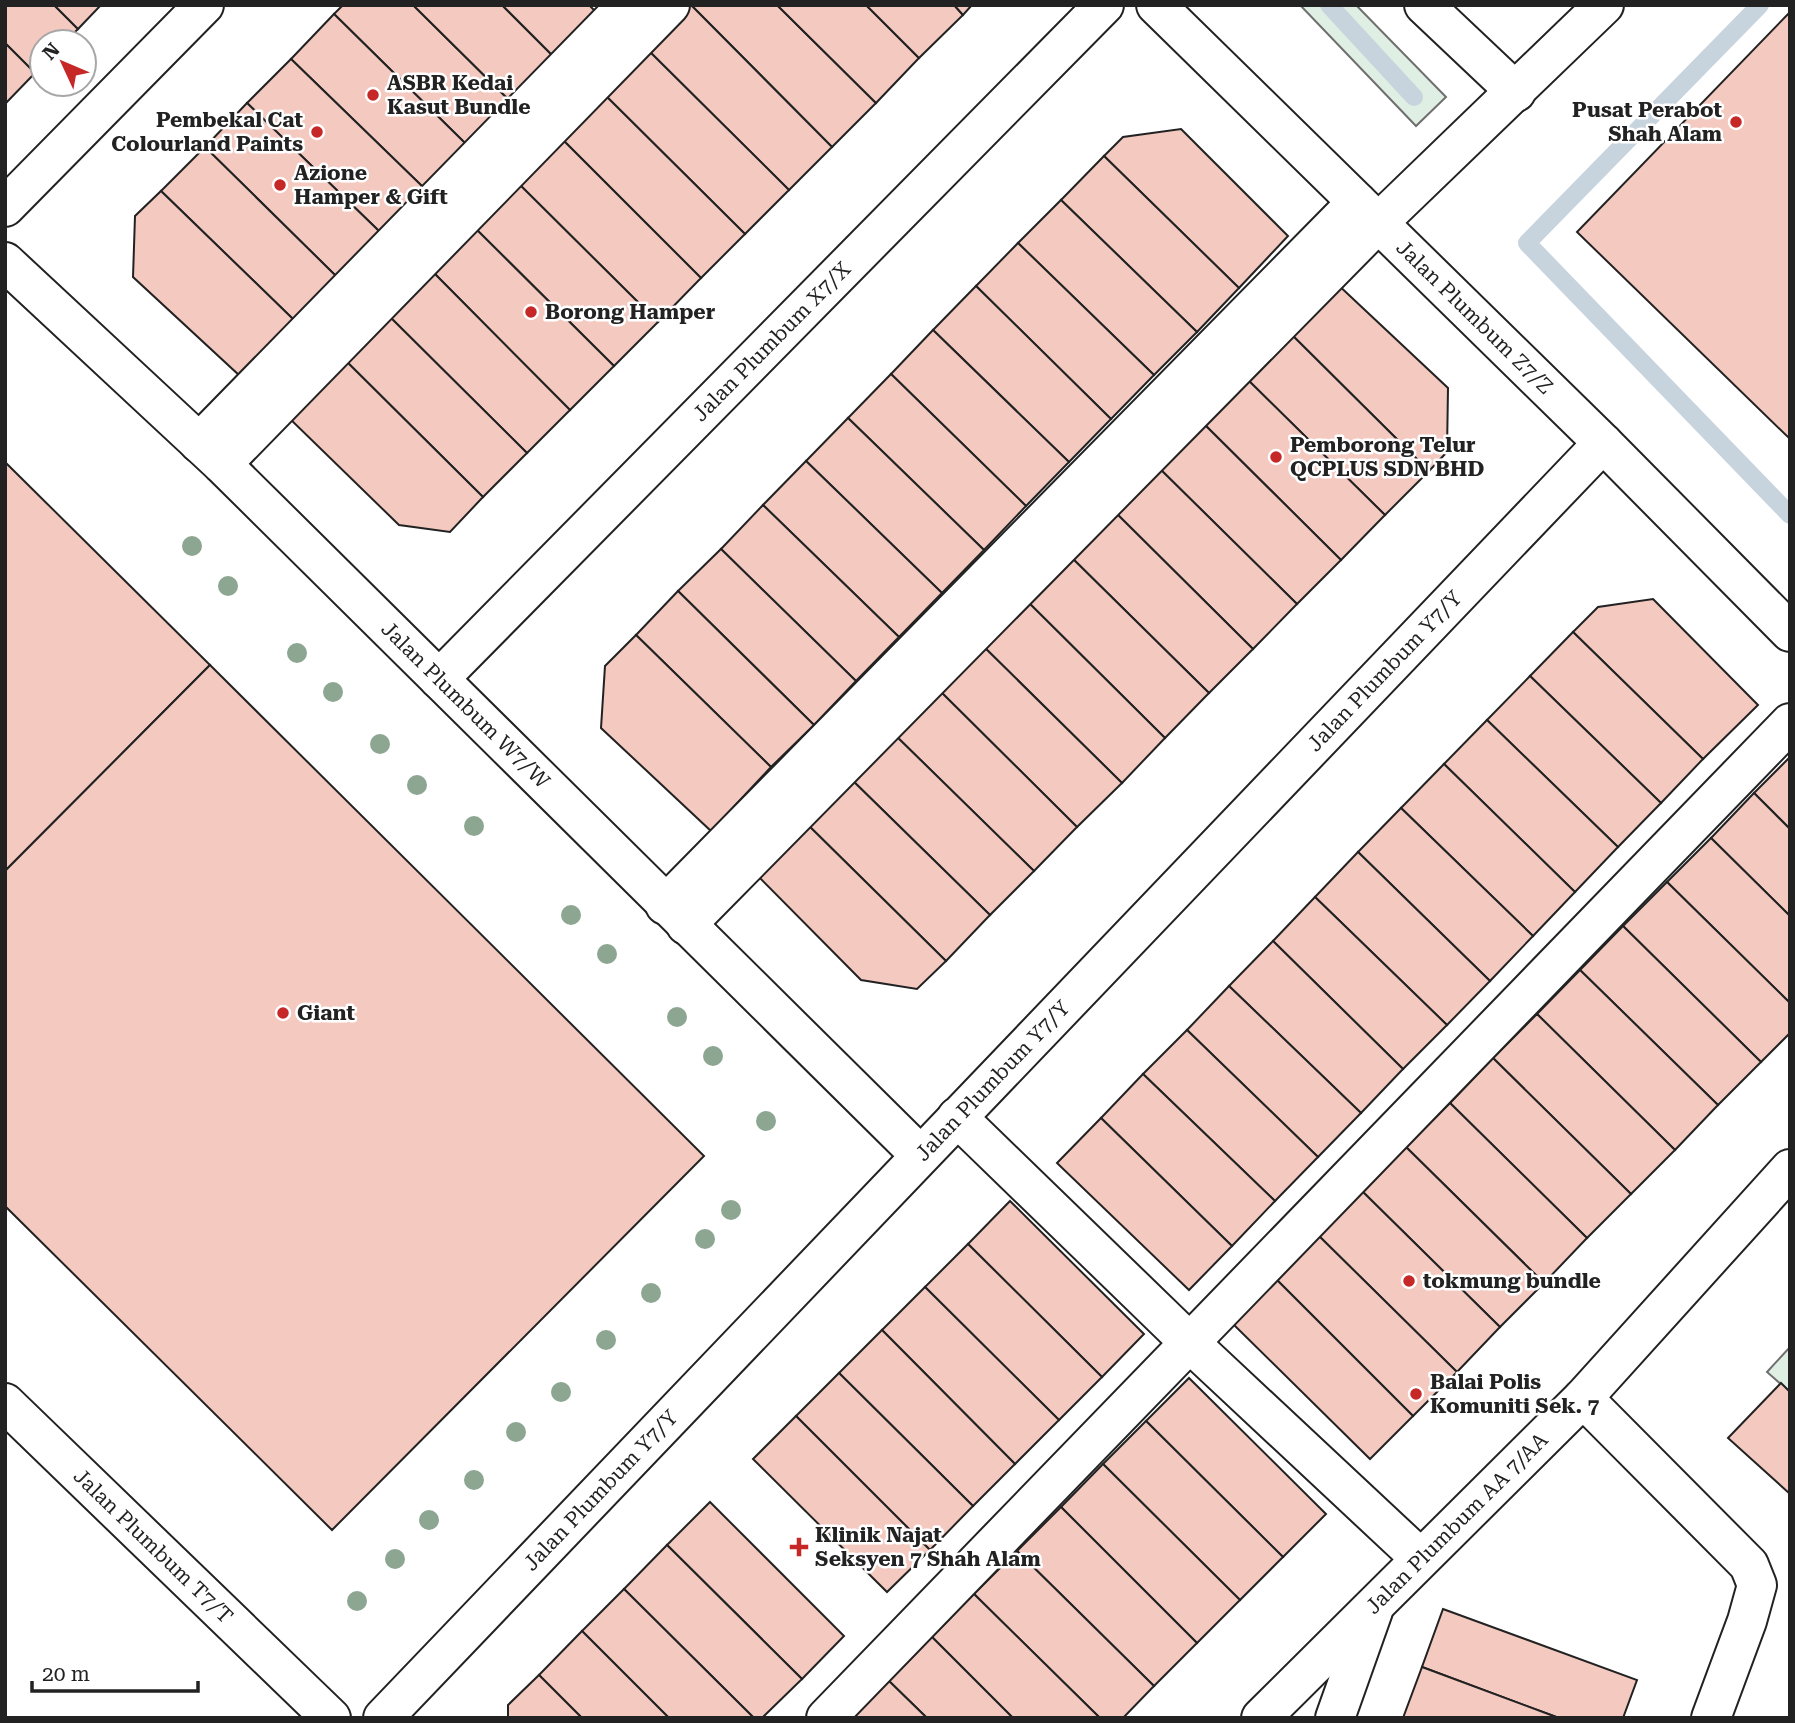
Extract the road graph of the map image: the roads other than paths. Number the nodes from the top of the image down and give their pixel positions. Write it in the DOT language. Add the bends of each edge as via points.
graph roads {
  1 [pos="204,5"];
  2 [pos="627,5"];
  3 [pos="670,5"];
  4 [pos="1104,5"];
  5 [pos="1156,5"];
  6 [pos="1424,5"];
  7 [pos="1604,5"];
  8 [pos="1516,92"];
  9 [pos="12,188"];
  10 [pos="1367,212"];
  11 [pos="5,262"];
  12 [pos="1603,443"];
  13 [pos="211,454"];
  14 [pos="1790,632"];
  15 [pos="439,679"];
  16 [pos="1790,723"];
  17 [pos="676,915"];
  18 [pos="957,1118"];
  19 [pos="920,1155"];
  20 [pos="1790,1169"];
  21 [pos="1190,1343"];
  22 [pos="1583,1398"];
  23 [pos="5,1403"];
  24 [pos="1420,1558"];
  25 [pos="1377,1600"];
  26 [pos="331,1718"];
  27 [pos="383,1718"];
  28 [pos="826,1718"];
  29 [pos="1261,1718"];
  30 [pos="1335,1718"];
  31 [pos="1711,1718"];
  1 -- 9 [label="street"];
  2 -- 13 [label="street"];
  3 -- 13 [label="street"];
  4 -- 15 [label="street, Jalan Plumbum X7/X"];
  5 -- 10 [label="street, Jalan Plumbum Z7/Z"];
  6 -- 8 [label="street"];
  7 -- 8 [label="street"];
  8 -- 10 [label="street"];
  10 -- 12 [label="street, Jalan Plumbum Z7/Z"];
  10 -- 17 [label="street"];
  11 -- 13 [label="street, Jalan Plumbum W7/W"];
  12 -- 14 [label="street, Jalan Plumbum Z7/Z"];
  12 -- 18 [label="street, Jalan Plumbum Y7/Y"];
  13 -- 15 [label="street, Jalan Plumbum W7/W"];
  15 -- 17 [label="street, Jalan Plumbum W7/W"];
  16 -- 21 [label="street"];
  17 -- 19 [label="street, Jalan Plumbum W7/W"];
  18 -- 19 [label="street, Jalan Plumbum Y7/Y"];
  18 -- 21 [label="street"];
  19 -- 27 [label="street, Jalan Plumbum Y7/Y"];
  20 -- 22 [label="street, Jalan Plumbum AA 7/AA"];
  21 -- 24 [label="street"];
  21 -- 28 [label="street"];
  22 -- 24 [label="street, Jalan Plumbum AA 7/AA"];
  22 -- 31 [label="street" via="1749,1565 1757,1585"];
  23 -- 26 [label="street, Jalan Plumbum T7/T"];
  24 -- 25 [label="street, Jalan Plumbum AA 7/AA"];
  25 -- 29 [label="street, Jalan Plumbum AA 7/AA"];
  25 -- 30 [label="street"];
}
